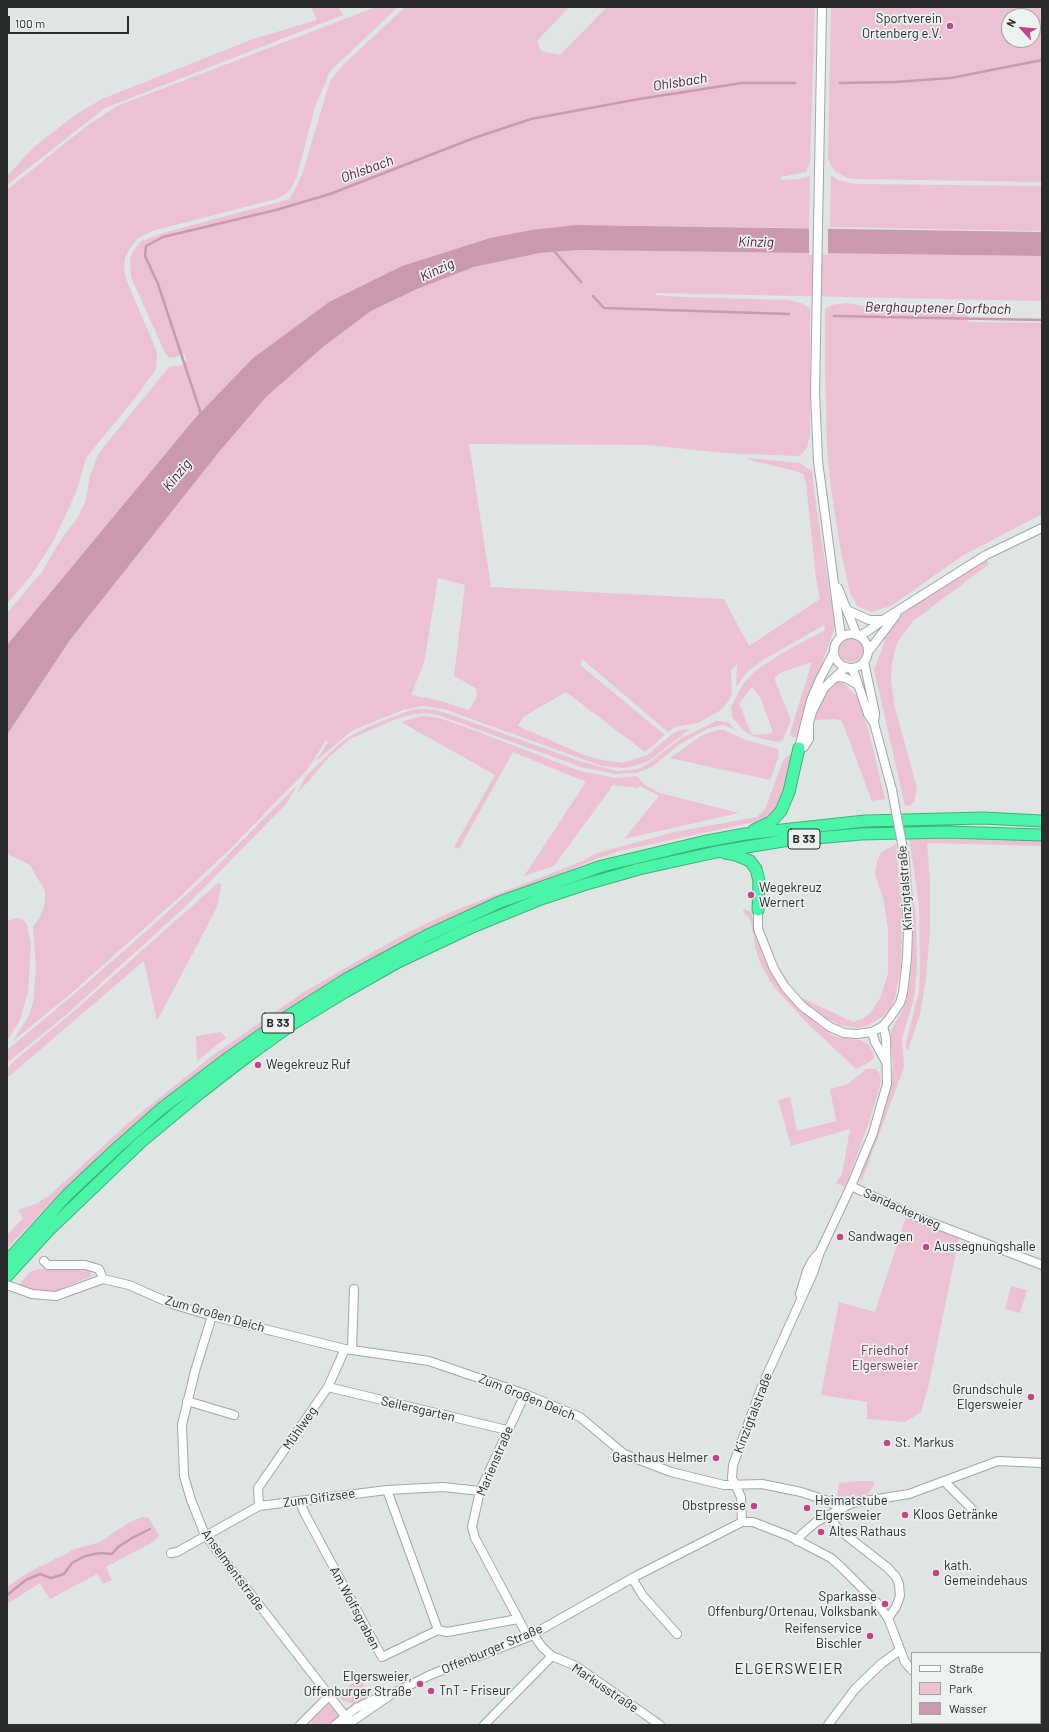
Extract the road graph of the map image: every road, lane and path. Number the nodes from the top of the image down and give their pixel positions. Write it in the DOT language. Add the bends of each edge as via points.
graph roads {
  1 [pos="822,7"];
  2 [pos="1042,528"];
  3 [pos="835,582"];
  4 [pos="847,610"];
  5 [pos="901,610"];
  6 [pos="883,620"];
  7 [pos="857,635"];
  8 [pos="841,637"];
  9 [pos="834,652"];
  10 [pos="868,652"];
  11 [pos="864,662"];
  12 [pos="849,667"];
  13 [pos="830,681"];
  14 [pos="858,685"];
  15 [pos="874,723"];
  16 [pos="799,748"];
  17 [pos="1042,821"];
  18 [pos="745,834"];
  19 [pos="1042,835"];
  20 [pos="716,852"];
  21 [pos="758,910"];
  22 [pos="883,1026"];
  23 [pos="872,1032"];
  24 [pos="887,1063"];
  25 [pos="851,1186"];
  26 [pos="7,1261"];
  27 [pos="44,1261"];
  28 [pos="1042,1265"];
  29 [pos="8,1275"];
  30 [pos="103,1279"];
  31 [pos="7,1285"];
  32 [pos="354,1289"];
  33 [pos="212,1316"];
  34 [pos="348,1350"];
  35 [pos="328,1387"];
  36 [pos="525,1394"];
  37 [pos="187,1401"];
  38 [pos="234,1415"];
  39 [pos="507,1430"];
  40 [pos="1042,1463"];
  41 [pos="945,1482"];
  42 [pos="735,1486"];
  43 [pos="387,1490"];
  44 [pos="480,1491"];
  45 [pos="300,1502"];
  46 [pos="259,1506"];
  47 [pos="840,1508"];
  48 [pos="974,1511"];
  49 [pos="828,1515"];
  50 [pos="742,1522"];
  51 [pos="205,1536"];
  52 [pos="798,1541"];
  53 [pos="171,1552"];
  54 [pos="632,1578"];
  55 [pos="888,1618"];
  56 [pos="518,1619"];
  57 [pos="438,1630"];
  58 [pos="677,1634"];
  59 [pos="530,1636"];
  60 [pos="900,1650"];
  61 [pos="552,1656"];
  62 [pos="911,1669"];
  63 [pos="330,1695"];
  64 [pos="349,1722"];
  65 [pos="300,1725"];
  66 [pos="335,1725"];
  67 [pos="484,1725"];
  68 [pos="660,1725"];
  69 [pos="828,1725"];
  1 -- 3 [label="street" via="815,393 818,461"];
  2 -- 5 [label="street" via="986,555 923,593"];
  3 -- 4 [label="street"];
  3 -- 8 [label="street"];
  4 -- 6 [label="street" via="869,620"];
  4 -- 7 [label="street"];
  5 -- 6 [label="street"];
  5 -- 10 [label="street"];
  6 -- 7 [label="street" via="868,632"];
  7 -- 8 [label="street"];
  7 -- 10 [label="street" via="866,642"];
  8 -- 9 [label="street"];
  9 -- 12 [label="street" via="838,661"];
  9 -- 16 [label="street" via="811,700"];
  10 -- 11 [label="street"];
  11 -- 12 [label="street"];
  11 -- 15 [label="street, Kinzigtalstraße" via="876,713"];
  12 -- 13 [label="street"];
  12 -- 14 [label="street, Kinzigtalstraße"];
  13 -- 14 [label="street" via="841,677"];
  13 -- 16 [label="street" via="812,712 809,739 804,747"];
  14 -- 15 [label="street, Kinzigtalstraße" via="868,714"];
  15 -- 22 [label="street, Kinzigtalstraße, bridge" via="892,790 905,860 908,930 905,984 900,1003"];
  16 -- 18 [label="highway, B 33" via="789,792 781,811 771,822"];
  17 -- 18 [label="highway, B 33" via="983,818 865,821"];
  18 -- 26 [label="highway, B 33" via="602,866 543,886 460,919 348,978 222,1062 161,1109 67,1195"];
  19 -- 20 [label="highway, B 33" via="948,832 861,834 783,841"];
  20 -- 21 [label="highway" via="736,854 756,869 759,881"];
  20 -- 29 [label="highway, B 33" via="639,869 541,899 462,931 398,962 345,992 248,1056 141,1142 86,1193"];
  21 -- 23 [label="street" via="758,930 784,987 815,1017 830,1027 844,1033"];
  22 -- 23 [label="street, Kinzigtalstraße"];
  22 -- 24 [label="street, Kinzigtalstraße"];
  23 -- 24 [label="street, Kinzigtalstraße"];
  24 -- 25 [label="street, Kinzigtalstraße" via="887,1084 873,1133"];
  25 -- 28 [label="street, Sandackerweg" via="917,1217"];
  25 -- 42 [label="street, Kinzigtalstraße" via="820,1252 812,1260 807,1271 798,1307 759,1393 732,1472"];
  27 -- 30 [label="street" via="48,1265 85,1265 99,1269"];
  30 -- 31 [label="street" via="56,1296 32,1294"];
  30 -- 33 [label="street, Zum Großen Deich" via="129,1285 172,1304"];
  32 -- 34 [label="street"];
  33 -- 34 [label="street, Zum Großen Deich"];
  33 -- 37 [label="street, Anselmentstraße"];
  34 -- 35 [label="street, Mühlweg"];
  34 -- 36 [label="street, Zum Großen Deich" via="429,1361"];
  35 -- 39 [label="street, Seilersgarten"];
  35 -- 46 [label="street, Mühlweg" via="258,1488"];
  36 -- 39 [label="street, Marienstraße"];
  36 -- 42 [label="street, Zum Großen Deich" via="580,1418 624,1454 671,1472"];
  37 -- 38 [label="street"];
  37 -- 51 [label="street, Anselmentstraße" via="182,1425 184,1476 190,1500"];
  39 -- 44 [label="street, Marienstraße"];
  40 -- 41 [label="street" via="998,1461"];
  41 -- 47 [label="street" via="909,1494 852,1503"];
  41 -- 48 [label="street"];
  42 -- 47 [label="street, Zum Großen Deich" via="762,1484 801,1492"];
  42 -- 50 [label="street, Kinzigtalstraße" via="741,1497"];
  43 -- 44 [label="street, Zum Gifizsee" via="443,1487"];
  43 -- 45 [label="street, Zum Gifizsee"];
  43 -- 57 [label="street"];
  44 -- 56 [label="street, Marienstraße" via="472,1527"];
  45 -- 46 [label="street, Zum Gifizsee"];
  45 -- 57 [label="street, Am Wolfsgraben" via="382,1657"];
  46 -- 51 [label="street, Zum Gifizsee"];
  47 -- 49 [label="street"];
  49 -- 52 [label="street" via="807,1529"];
  49 -- 55 [label="street" via="843,1533 896,1577 900,1596"];
  50 -- 52 [label="street" via="752,1522"];
  50 -- 54 [label="street, Offenburger Straße"];
  51 -- 53 [label="street, Zum Gifizsee" via="176,1552"];
  51 -- 63 [label="street, Anselmentstraße"];
  52 -- 55 [label="street" via="831,1558 862,1586"];
  54 -- 58 [label="street" via="643,1596"];
  54 -- 59 [label="street, Offenburger Straße"];
  55 -- 60 [label="street"];
  56 -- 57 [label="street, Am Wolfsgraben" via="447,1632"];
  56 -- 59 [label="street, Marienstraße"];
  59 -- 61 [label="street, Markusstraße"];
  59 -- 64 [label="street, Offenburger Straße" via="367,1702"];
  60 -- 62 [label="street"];
  60 -- 69 [label="street" via="855,1688"];
  61 -- 67 [label="street"];
  61 -- 68 [label="street, Markusstraße" via="576,1666"];
  63 -- 64 [label="street, Anselmentstraße"];
  63 -- 65 [label="street"];
  64 -- 66 [label="street, Offenburger Straße"];
}
